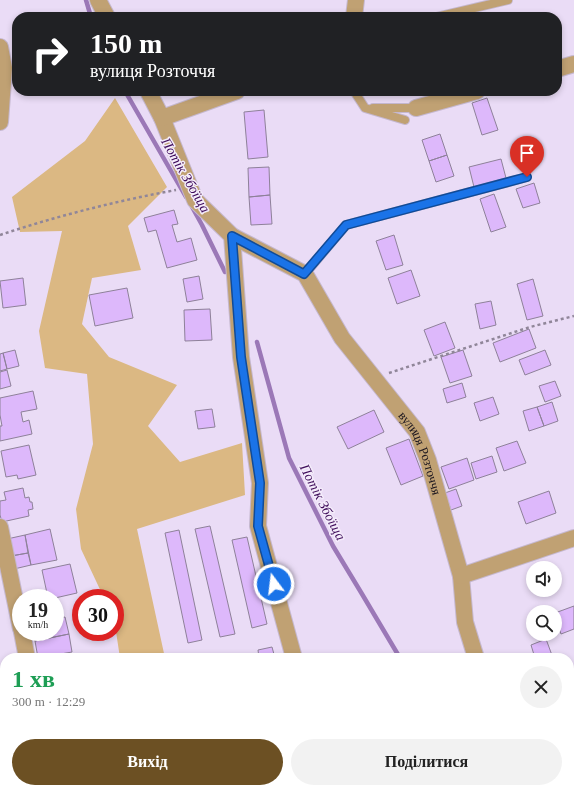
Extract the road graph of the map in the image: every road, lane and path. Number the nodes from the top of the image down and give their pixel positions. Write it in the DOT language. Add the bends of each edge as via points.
graph roads {
  1 [pos="98,0"];
  2 [pos="356,0"];
  3 [pos="508,0"];
  4 [pos="104,12"];
  5 [pos="355,12"];
  6 [pos="457,12"];
  7 [pos="0,47"];
  8 [pos="574,64"];
  9 [pos="562,68"];
  10 [pos="151,96"];
  11 [pos="223,96"];
  12 [pos="357,96"];
  13 [pos="459,96"];
  14 [pos="365,108"];
  15 [pos="416,108"];
  16 [pos="162,118"];
  17 [pos="405,120"];
  18 [pos="0,122"];
  19 [pos="527,177"];
  20 [pos="190,188"];
  21 [pos="0,235"];
  22 [pos="232,236"];
  23 [pos="304,274"];
  24 [pos="574,316"];
  25 [pos="374,378"];
  26 [pos="0,527"];
  27 [pos="574,538"];
  28 [pos="460,576"];
  29 [pos="13,589"];
  30 [pos="24,641"];
  31 [pos="26,653"];
  32 [pos="293,653"];
  33 [pos="474,653"];
  1 -- 4 [label="street"];
  2 -- 5 [label="street"];
  3 -- 6 [label="lane"];
  7 -- 18 [label="street" via="4,68"];
  8 -- 9 [label="street"];
  10 -- 16 [label="street"];
  11 -- 16 [label="street"];
  12 -- 14 [label="lane"];
  13 -- 15 [label="street"];
  14 -- 15 [label="lane"];
  14 -- 17 [label="lane"];
  16 -- 20 [label="street"];
  19 -- 23 [label="lane" via="346,225"];
  20 -- 21 [label="path" via="120,201 33,223"];
  20 -- 22 [label="street" via="195,200"];
  22 -- 23 [label="street"];
  22 -- 32 [label="street" via="241,357 260,483 258,526"];
  23 -- 25 [label="street, вулиця Розточчя" via="342,338"];
  24 -- 25 [label="path" via="530,327"];
  25 -- 28 [label="street, вулиця Розточчя" via="418,432"];
  26 -- 29 [label="street"];
  27 -- 28 [label="street"];
  28 -- 33 [label="street, вулиця Розточчя" via="465,622"];
  30 -- 31 [label="street"];
}
